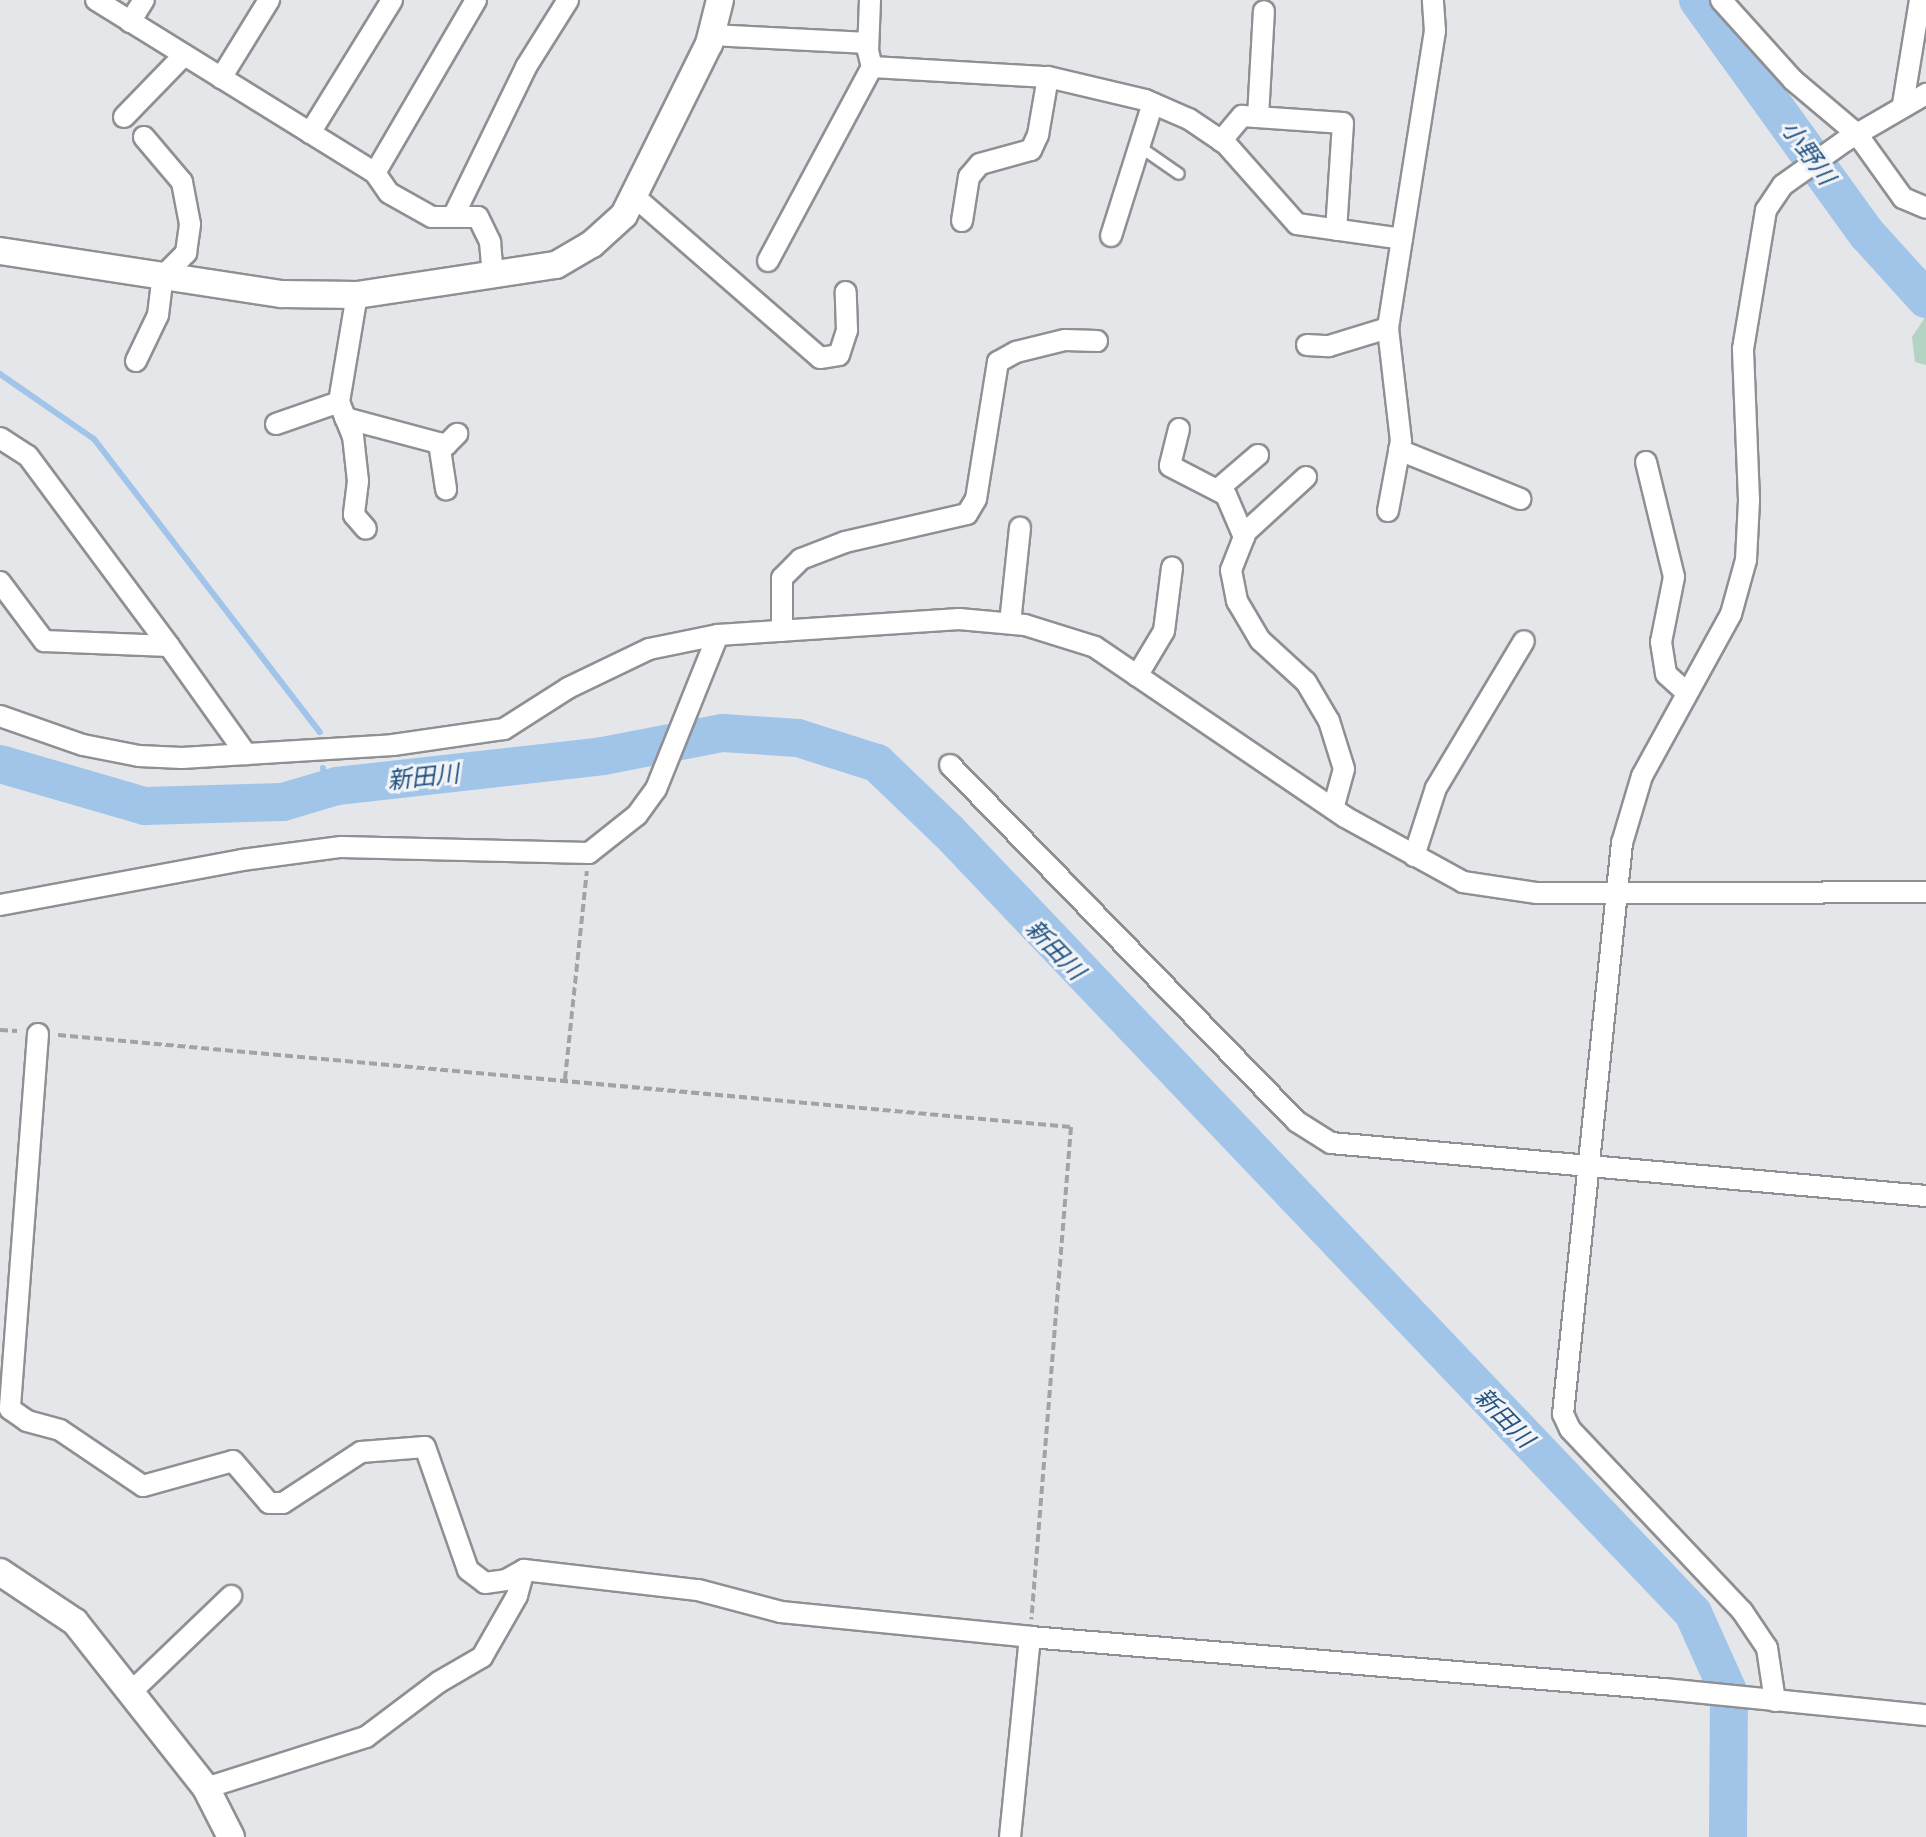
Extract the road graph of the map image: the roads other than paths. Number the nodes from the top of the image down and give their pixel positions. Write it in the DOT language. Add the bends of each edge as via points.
graph roads {
  1 [pos="96,0"];
  2 [pos="144,0"];
  3 [pos="269,0"];
  4 [pos="392,0"];
  5 [pos="476,0"];
  6 [pos="568,0"];
  7 [pos="720,0"];
  8 [pos="870,0"];
  9 [pos="1433,0"];
  10 [pos="1721,0"];
  11 [pos="1920,0"];
  12 [pos="1264,11"];
  13 [pos="130,22"];
  14 [pos="711,35"];
  15 [pos="868,43"];
  16 [pos="184,55"];
  17 [pos="872,67"];
  18 [pos="1048,77"];
  19 [pos="221,78"];
  20 [pos="1926,94"];
  21 [pos="1153,103"];
  22 [pos="1903,104"];
  23 [pos="124,117"];
  24 [pos="1258,117"];
  25 [pos="310,133"];
  26 [pos="144,137"];
  27 [pos="1851,138"];
  28 [pos="1221,141"];
  29 [pos="1140,147"];
  30 [pos="375,173"];
  31 [pos="1179,174"];
  32 [pos="635,197"];
  33 [pos="1926,208"];
  34 [pos="453,217"];
  35 [pos="962,221"];
  36 [pos="1336,230"];
  37 [pos="1111,236"];
  38 [pos="1402,239"];
  39 [pos="0,251"];
  40 [pos="768,261"];
  41 [pos="493,275"];
  42 [pos="163,276"];
  43 [pos="846,292"];
  44 [pos="357,295"];
  45 [pos="1388,328"];
  46 [pos="1097,341"];
  47 [pos="1307,345"];
  48 [pos="136,361"];
  49 [pos="342,410"];
  50 [pos="276,424"];
  51 [pos="1179,429"];
  52 [pos="0,438"];
  53 [pos="1399,450"];
  54 [pos="1258,455"];
  55 [pos="1646,462"];
  56 [pos="1306,477"];
  57 [pos="446,489"];
  58 [pos="1217,490"];
  59 [pos="1520,499"];
  60 [pos="1388,511"];
  61 [pos="357,528"];
  62 [pos="1020,528"];
  63 [pos="1244,537"];
  64 [pos="1172,568"];
  65 [pos="0,582"];
  66 [pos="1010,623"];
  67 [pos="782,631"];
  68 [pos="718,635"];
  69 [pos="1524,641"];
  70 [pos="169,646"];
  71 [pos="1137,676"];
  72 [pos="1687,693"];
  73 [pos="0,716"];
  74 [pos="246,754"];
  75 [pos="950,765"];
  76 [pos="1333,809"];
  77 [pos="1414,856"];
  78 [pos="1926,892"];
  79 [pos="1615,893"];
  80 [pos="0,905"];
  81 [pos="38,1034"];
  82 [pos="1587,1166"];
  83 [pos="1926,1196"];
  84 [pos="524,1570"];
  85 [pos="0,1572"];
  86 [pos="231,1596"];
  87 [pos="1030,1637"];
  88 [pos="131,1692"];
  89 [pos="1775,1701"];
  90 [pos="1926,1715"];
  91 [pos="206,1788"];
  92 [pos="231,1837"];
  93 [pos="1010,1837"];
  1 -- 13 [label="street"];
  2 -- 13 [label="street"];
  3 -- 19 [label="street"];
  4 -- 25 [label="street"];
  5 -- 30 [label="street"];
  6 -- 34 [label="street" via="526,67"];
  7 -- 14 [label="street"];
  8 -- 15 [label="street"];
  9 -- 38 [label="street" via="1435,31"];
  10 -- 27 [label="street"];
  11 -- 22 [label="street"];
  12 -- 24 [label="street"];
  13 -- 16 [label="street"];
  14 -- 15 [label="street"];
  14 -- 32 [label="street"];
  15 -- 17 [label="street"];
  16 -- 19 [label="street"];
  16 -- 23 [label="street"];
  17 -- 18 [label="street"];
  17 -- 40 [label="street"];
  18 -- 21 [label="street"];
  18 -- 35 [label="street" via="1031,150 980,164 969,177"];
  19 -- 25 [label="street"];
  20 -- 22 [label="street"];
  21 -- 28 [label="street"];
  21 -- 29 [label="street"];
  22 -- 27 [label="street"];
  24 -- 28 [label="street" via="1242,116"];
  24 -- 36 [label="street" via="1343,123"];
  25 -- 30 [label="street"];
  26 -- 42 [label="street" via="182,182 190,224 186,253"];
  27 -- 33 [label="street" via="1903,198"];
  27 -- 72 [label="street" via="1783,185 1766,210 1743,349 1746,560 1731,614"];
  28 -- 36 [label="street" via="1297,224"];
  29 -- 31 [label="lane"];
  29 -- 37 [label="street"];
  30 -- 34 [label="street" via="389,193 432,217"];
  32 -- 41 [label="street" via="624,215 592,244 556,265"];
  32 -- 43 [label="street" via="820,358 839,355 847,330"];
  34 -- 41 [label="street" via="478,217 490,242"];
  36 -- 38 [label="street"];
  38 -- 45 [label="street"];
  39 -- 42 [label="street"];
  41 -- 44 [label="street"];
  42 -- 44 [label="street" via="282,294"];
  42 -- 48 [label="street" via="158,315"];
  44 -- 49 [label="street"];
  45 -- 47 [label="street" via="1329,346"];
  45 -- 53 [label="street"];
  46 -- 67 [label="street" via="1065,340 998,362 976,499 967,514 845,542 801,559 782,578"];
  49 -- 50 [label="street"];
  49 -- 57 [label="street" via="448,438"];
  49 -- 61 [label="street" via="353,436"];
  51 -- 58 [label="street" via="1170,466"];
  52 -- 70 [label="street" via="28,456"];
  53 -- 59 [label="street"];
  53 -- 60 [label="street"];
  54 -- 58 [label="street"];
  55 -- 72 [label="street" via="1674,577 1661,642 1666,674"];
  56 -- 63 [label="street"];
  58 -- 63 [label="street" via="1226,495"];
  62 -- 66 [label="street"];
  63 -- 76 [label="street" via="1231,570 1237,601 1260,640 1306,682 1329,721 1344,769"];
  64 -- 71 [label="street" via="1164,631"];
  65 -- 70 [label="street" via="44,641"];
  66 -- 67 [label="street" via="959,619"];
  66 -- 71 [label="street" via="1095,647"];
  67 -- 68 [label="street"];
  68 -- 74 [label="street" via="649,649 568,688 504,729 393,745"];
  68 -- 80 [label="street" via="656,789 637,815 589,853 341,847"];
  69 -- 77 [label="street" via="1496,670 1436,788"];
  70 -- 74 [label="street"];
  71 -- 76 [label="street"];
  72 -- 79 [label="street" via="1642,776 1622,843"];
  73 -- 74 [label="street" via="83,745 139,756"];
  75 -- 82 [label="street" via="1296,1121 1331,1143"];
  76 -- 77 [label="street"];
  77 -- 79 [label="street" via="1463,882 1537,893"];
  78 -- 79 [label="street"];
  79 -- 82 [label="street"];
  81 -- 84 [label="street" via="10,1409 27,1421 60,1430 143,1486 233,1461 269,1503 283,1503 361,1452 425,1447 468,1570 485,1583"];
  82 -- 83 [label="street"];
  82 -- 89 [label="street" via="1563,1414 1570,1429 1742,1611 1767,1648"];
  84 -- 87 [label="street" via="698,1590 781,1612"];
  84 -- 91 [label="street" via="517,1596 482,1657 366,1737"];
  85 -- 88 [label="street" via="75,1622"];
  86 -- 88 [label="street"];
  87 -- 89 [label="street"];
  87 -- 93 [label="street"];
  88 -- 91 [label="street"];
  89 -- 90 [label="street"];
  91 -- 92 [label="street"];
}
